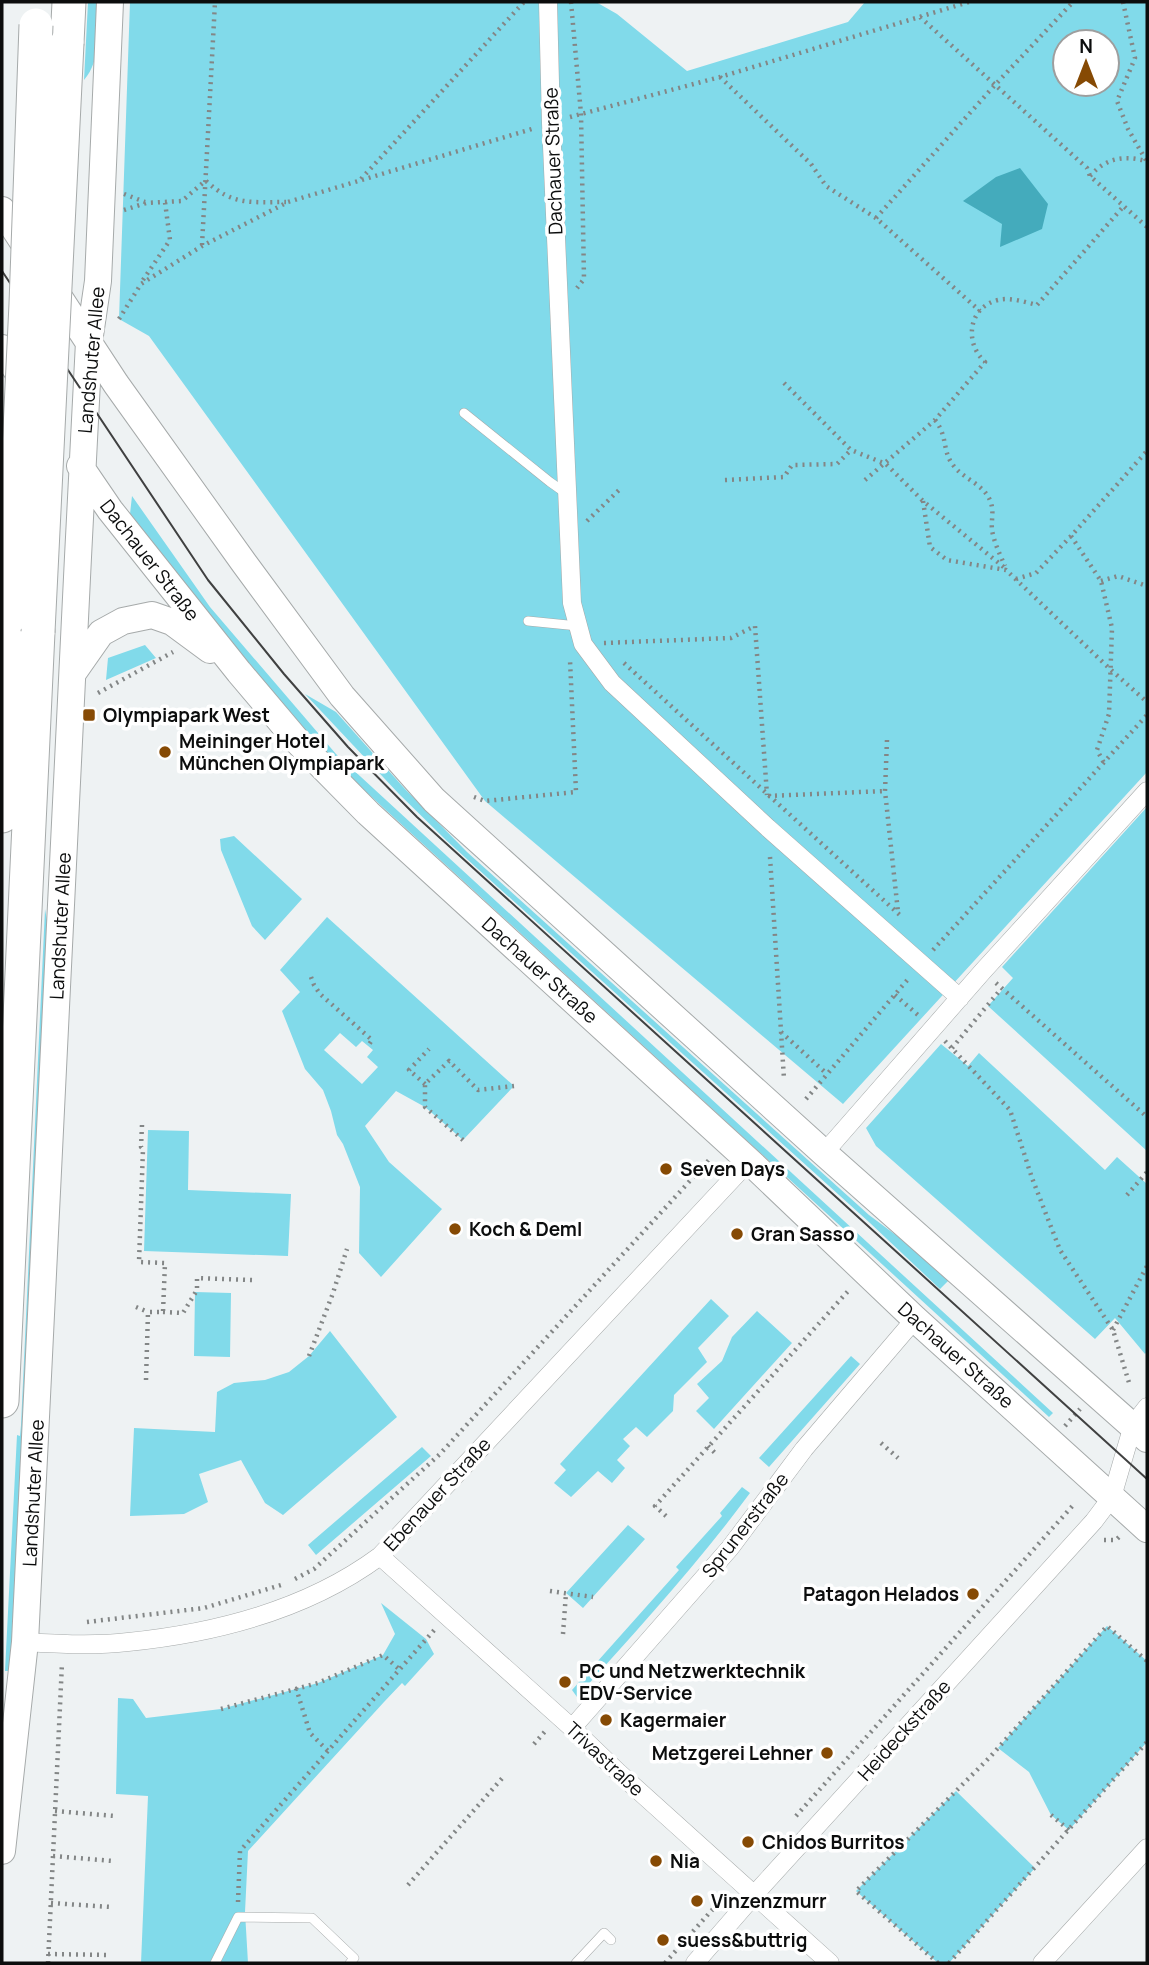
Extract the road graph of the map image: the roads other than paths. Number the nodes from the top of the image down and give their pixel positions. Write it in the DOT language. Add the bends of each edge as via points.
graph roads {
  1 [pos="69,2"];
  2 [pos="110,2"];
  3 [pos="548,2"];
  4 [pos="36,13"];
  5 [pos="2,210"];
  6 [pos="2,330"];
  7 [pos="89,342"];
  8 [pos="2,348"];
  9 [pos="464,413"];
  10 [pos="83,470"];
  11 [pos="567,494"];
  12 [pos="528,621"];
  13 [pos="25,624"];
  14 [pos="578,626"];
  15 [pos="239,672"];
  16 [pos="72,674"];
  17 [pos="1147,791"];
  18 [pos="2,817"];
  19 [pos="960,998"];
  20 [pos="824,1153"];
  21 [pos="749,1161"];
  22 [pos="915,1319"];
  23 [pos="2,1401"];
  24 [pos="1142,1423"];
  25 [pos="1112,1497"];
  26 [pos="1147,1529"];
  27 [pos="380,1556"];
  28 [pos="25,1642"];
  29 [pos="572,1728"];
  30 [pos="1147,1847"];
  31 [pos="2,1851"];
  32 [pos="754,1895"];
  33 [pos="611,1940"];
  34 [pos="355,1961"];
  35 [pos="215,1963"];
  36 [pos="576,1963"];
  37 [pos="695,1963"];
  38 [pos="830,1963"];
  39 [pos="1042,1963"];
  1 -- 13 [label="highway, Landshuter Allee, bridge"];
  2 -- 7 [label="main road, Landshuter Allee" via="98,281"];
  3 -- 11 [label="street, Dachauer Straße"];
  4 -- 13 [label="highway, Landshuter Allee, bridge" via="26,304"];
  5 -- 7 [label="main road"];
  6 -- 7 [label="main road"];
  7 -- 10 [label="main road, Landshuter Allee"];
  7 -- 20 [label="main road" via="342,696 434,800"];
  8 -- 10 [label="main road, Dachauer Straße"];
  9 -- 11 [label="lane"];
  10 -- 15 [label="main road, Dachauer Straße"];
  10 -- 16 [label="main road, Landshuter Allee"];
  11 -- 14 [label="street, Dachauer Straße" via="572,603"];
  12 -- 14 [label="lane"];
  13 -- 18 [label="highway, Landshuter Allee"];
  13 -- 23 [label="highway, Landshuter Allee"];
  14 -- 19 [label="street, Dachauer Straße" via="583,644 612,683"];
  15 -- 16 [label="main road" via="172,622 152,615 101,632"];
  15 -- 21 [label="main road, Dachauer Straße" via="299,744 368,813"];
  16 -- 28 [label="main road, Landshuter Allee"];
  17 -- 19 [label="street"];
  19 -- 20 [label="street"];
  20 -- 24 [label="main road" via="1095,1392"];
  21 -- 22 [label="main road, Dachauer Straße"];
  21 -- 27 [label="street, Ebenauer Straße"];
  22 -- 25 [label="main road, Dachauer Straße"];
  22 -- 29 [label="street, Sprunerstraße" via="804,1449 730,1548"];
  24 -- 25 [label="street"];
  25 -- 26 [label="main road, Dachauer Straße"];
  25 -- 32 [label="street, Heideckstraße"];
  27 -- 28 [label="street, Ebenauer Straße" via="318,1594 254,1619 127,1642"];
  27 -- 29 [label="street, Trivastraße"];
  28 -- 31 [label="main road, Landshuter Allee"];
  29 -- 32 [label="street, Trivastraße"];
  30 -- 39 [label="street"];
  32 -- 37 [label="street, Heideckstraße"];
  32 -- 38 [label="street, Trivastraße"];
  33 -- 36 [label="lane" via="604,1933"];
  34 -- 35 [label="lane" via="312,1917 238,1917"];
}
